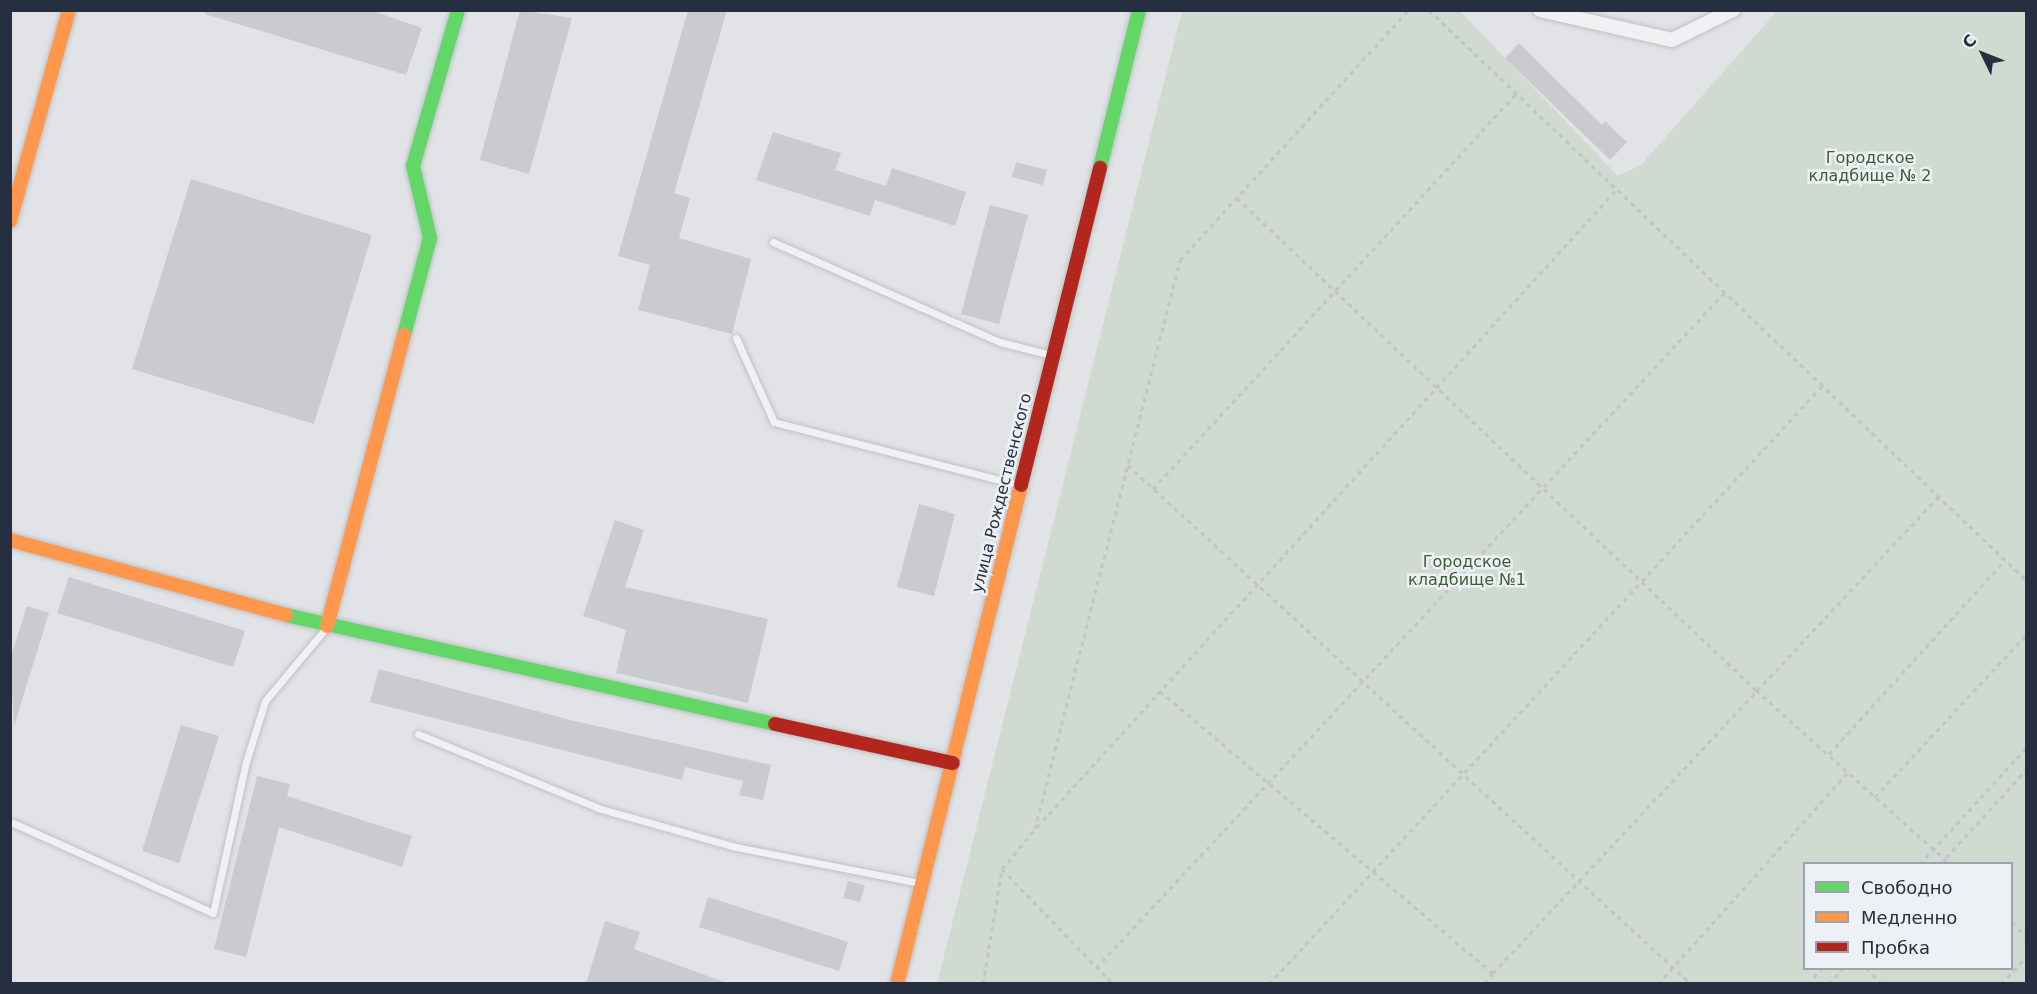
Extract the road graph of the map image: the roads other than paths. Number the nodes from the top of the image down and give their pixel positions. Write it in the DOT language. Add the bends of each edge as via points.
graph roads {
  1 [pos="69,10"];
  2 [pos="458,10"];
  3 [pos="1139,10"];
  4 [pos="1540,10"];
  5 [pos="1733,10"];
  6 [pos="10,221"];
  7 [pos="773,242"];
  8 [pos="736,338"];
  9 [pos="1054,355"];
  10 [pos="1021,486"];
  11 [pos="10,540"];
  12 [pos="327,626"];
  13 [pos="418,734"];
  14 [pos="953,763"];
  15 [pos="13,823"];
  16 [pos="922,884"];
  17 [pos="897,984"];
  1 -- 6 [label="street"];
  2 -- 12 [label="street" via="413,166 430,238"];
  3 -- 9 [label="street, улица Рождественского"];
  4 -- 5 [label="street" via="1672,40"];
  7 -- 9 [label="lane" via="1000,342"];
  8 -- 10 [label="lane" via="774,422"];
  9 -- 10 [label="street, улица Рождественского"];
  10 -- 14 [label="street, улица Рождественского"];
  11 -- 12 [label="street"];
  12 -- 14 [label="street"];
  12 -- 15 [label="lane" via="265,701 246,762 213,913"];
  13 -- 16 [label="lane" via="598,808 736,847"];
  14 -- 16 [label="street, улица Рождественского"];
  16 -- 17 [label="street, улица Рождественского"];
}
